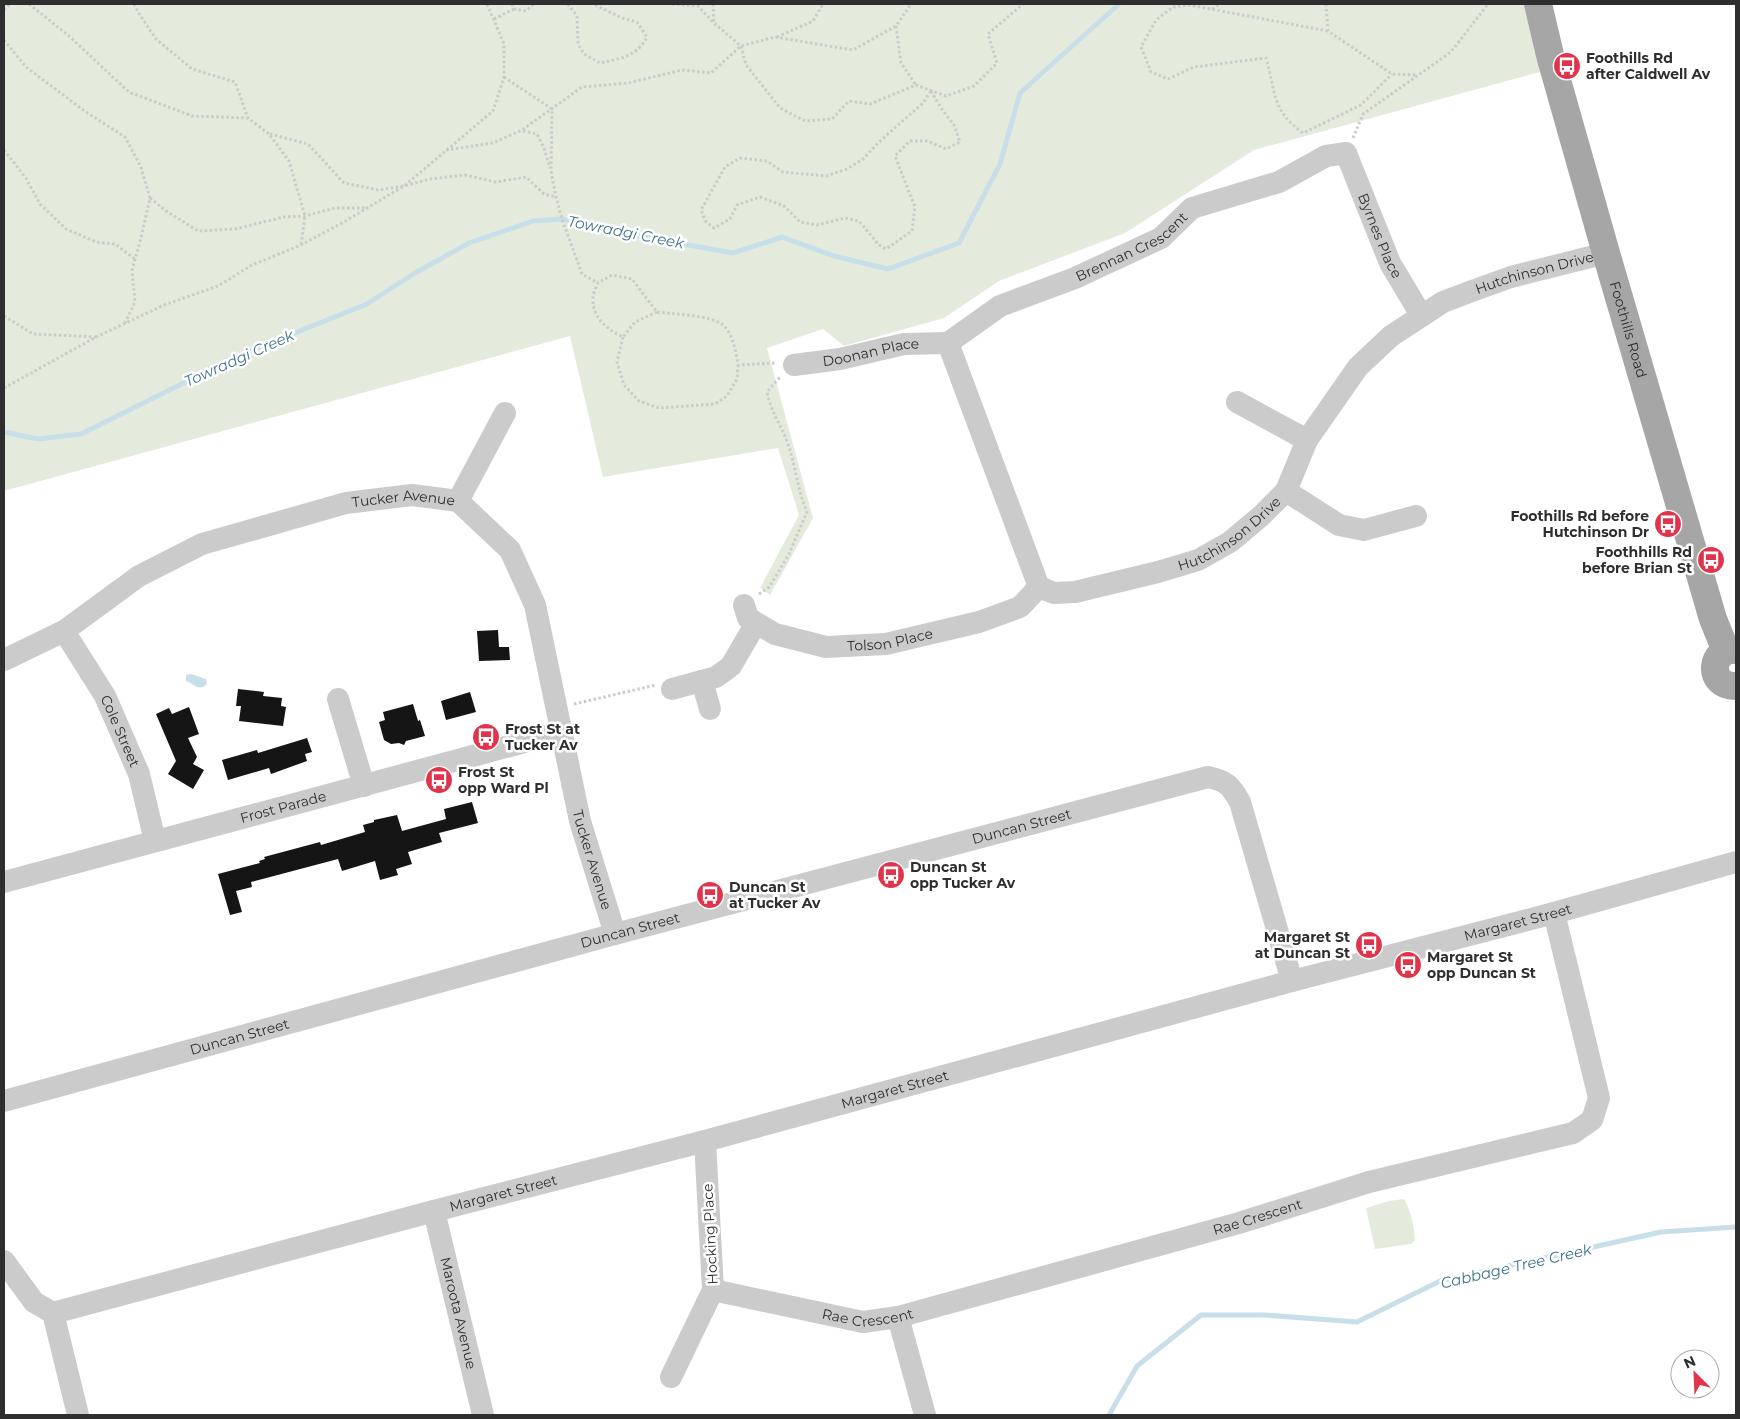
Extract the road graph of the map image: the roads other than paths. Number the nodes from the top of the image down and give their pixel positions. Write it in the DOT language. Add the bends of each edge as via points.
graph roads {
  1 [pos="1538,4"];
  2 [pos="1346,153"];
  3 [pos="1606,253"];
  4 [pos="1421,315"];
  5 [pos="948,343"];
  6 [pos="794,365"];
  7 [pos="1237,402"];
  8 [pos="505,413"];
  9 [pos="1307,440"];
  10 [pos="1286,491"];
  11 [pos="458,501"];
  12 [pos="1416,516"];
  13 [pos="1039,587"];
  14 [pos="64,631"];
  15 [pos="1731,651"];
  16 [pos="4,660"];
  17 [pos="702,681"];
  18 [pos="672,689"];
  19 [pos="1736,690"];
  20 [pos="338,699"];
  21 [pos="710,709"];
  22 [pos="562,732"];
  23 [pos="364,786"];
  24 [pos="155,841"];
  25 [pos="1736,862"];
  26 [pos="4,882"];
  27 [pos="1554,913"];
  28 [pos="615,934"];
  29 [pos="1292,981"];
  30 [pos="4,1101"];
  31 [pos="705,1141"];
  32 [pos="434,1211"];
  33 [pos="4,1262"];
  34 [pos="713,1290"];
  35 [pos="53,1314"];
  36 [pos="898,1317"];
  37 [pos="671,1377"];
  38 [pos="78,1415"];
  39 [pos="483,1415"];
  40 [pos="925,1415"];
  1 -- 3 [label="main road, Foothills Road"];
  2 -- 4 [label="street, Byrnes Place" via="1390,263"];
  2 -- 5 [label="street, Brennan Crescent" via="1326,156 1280,182 1192,208 1162,238 1075,278 1000,306"];
  3 -- 4 [label="street, Hutchinson Drive" via="1511,277 1443,302"];
  3 -- 15 [label="main road, Foothills Road" via="1713,619"];
  4 -- 9 [label="street, Hutchinson Drive" via="1390,336 1358,367"];
  5 -- 6 [label="street, Doonan Place" via="904,344 840,359"];
  5 -- 13 [label="street"];
  7 -- 9 [label="street"];
  8 -- 11 [label="street"];
  9 -- 10 [label="street, Hutchinson Drive"];
  10 -- 12 [label="street" via="1339,525 1364,530"];
  10 -- 13 [label="street, Hutchinson Drive" via="1230,542 1198,560 1076,592 1054,593"];
  11 -- 14 [label="street, Tucker Avenue" via="412,495 346,503 202,544 139,576"];
  11 -- 22 [label="street, Tucker Avenue" via="510,550 535,605"];
  13 -- 17 [label="street, Tolson Place" via="1020,607 979,622 886,644 826,647 774,634 750,614 731,666 716,677"];
  14 -- 16 [label="street, Tucker Avenue"];
  14 -- 24 [label="street, Cole Street" via="105,696 139,774"];
  15 -- 19 [label="main road" via="1719,656 1715,671 1722,683"];
  17 -- 18 [label="street"];
  17 -- 21 [label="street"];
  20 -- 23 [label="street"];
  22 -- 23 [label="street, Frost Parade"];
  22 -- 28 [label="street, Tucker Avenue" via="580,821"];
  23 -- 24 [label="street, Frost Parade"];
  24 -- 26 [label="street, Frost Parade"];
  25 -- 27 [label="street, Margaret Street"];
  27 -- 29 [label="street, Margaret Street"];
  27 -- 36 [label="street, Rae Crescent" via="1599,1098 1592,1120 1573,1133 1369,1182 1239,1223"];
  28 -- 29 [label="street, Duncan Street" via="1208,777 1232,787 1240,802"];
  28 -- 30 [label="street, Duncan Street"];
  29 -- 31 [label="street, Margaret Street"];
  31 -- 32 [label="street, Margaret Street"];
  31 -- 34 [label="street, Hocking Place"];
  32 -- 35 [label="street, Margaret Street"];
  32 -- 39 [label="street, Maroota Avenue"];
  33 -- 35 [label="street" via="34,1302"];
  34 -- 36 [label="street, Rae Crescent" via="863,1322"];
  34 -- 37 [label="street, Hocking Place"];
  35 -- 38 [label="street"];
  36 -- 40 [label="street"];
}
